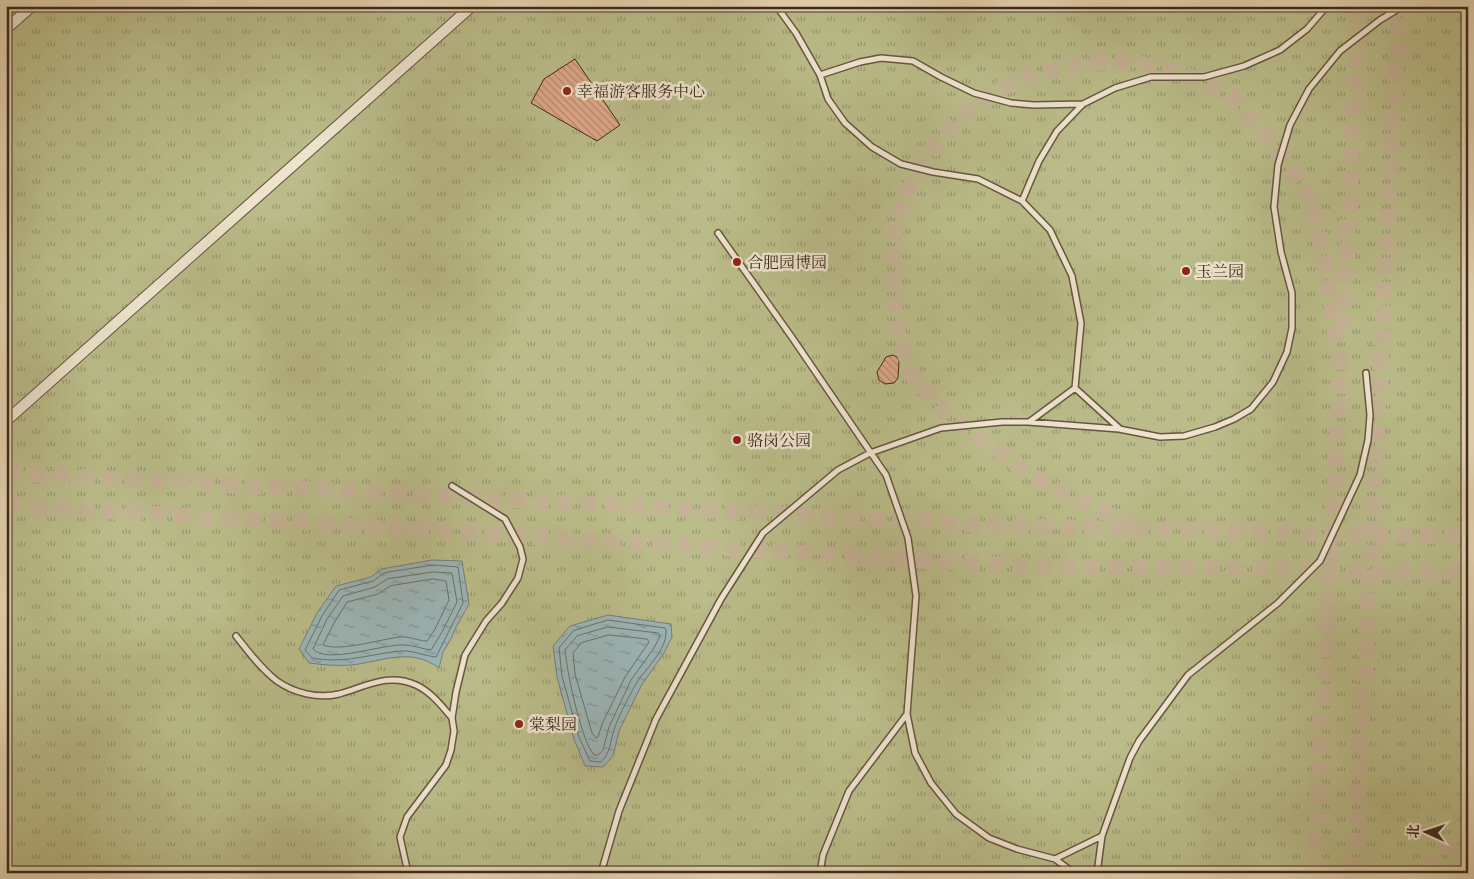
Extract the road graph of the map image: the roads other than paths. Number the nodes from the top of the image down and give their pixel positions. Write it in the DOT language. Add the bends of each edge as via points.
graph roads {
  1 [pos="32,6"];
  2 [pos="472,6"];
  3 [pos="774,6"];
  4 [pos="1327,6"];
  5 [pos="1403,6"];
  6 [pos="6,29"];
  7 [pos="820,75"];
  8 [pos="1083,104"];
  9 [pos="1022,201"];
  10 [pos="718,233"];
  11 [pos="1366,373"];
  12 [pos="1075,388"];
  13 [pos="6,422"];
  14 [pos="1028,422"];
  15 [pos="1119,429"];
  16 [pos="870,452"];
  17 [pos="452,486"];
  18 [pos="236,636"];
  19 [pos="907,714"];
  20 [pos="452,718"];
  21 [pos="1102,836"];
  22 [pos="1055,859"];
  23 [pos="408,873"];
  24 [pos="602,873"];
  25 [pos="820,873"];
  26 [pos="1074,873"];
  27 [pos="1097,873"];
  1 -- 6 [label="street"];
  2 -- 13 [label="street"];
  3 -- 7 [label="lane" via="796,33"];
  4 -- 8 [label="lane" via="1307,29 1280,50 1244,66 1204,77 1151,77 1115,88"];
  5 -- 15 [label="lane" via="1340,51 1309,89 1290,125 1278,165 1274,207 1292,293 1292,328 1287,352 1273,382 1250,409 1215,427 1184,436 1160,437"];
  7 -- 8 [label="lane" via="881,58 905,60 913,61 974,93 1012,103"];
  7 -- 9 [label="lane" via="828,99 845,123 872,147 901,164 978,179"];
  8 -- 9 [label="lane" via="1057,130"];
  9 -- 12 [label="lane" via="1050,230 1072,276 1080,323"];
  10 -- 16 [label="lane"];
  11 -- 21 [label="lane" via="1370,415 1360,475 1320,561 1278,604 1188,675 1138,741"];
  12 -- 14 [label="lane"];
  12 -- 15 [label="lane"];
  14 -- 15 [label="lane"];
  14 -- 16 [label="lane" via="941,428"];
  16 -- 19 [label="lane" via="886,475 908,538 916,596"];
  16 -- 24 [label="lane" via="838,470 763,533 722,598 656,718 619,811"];
  17 -- 20 [label="lane" via="505,519 520,547 522,559 518,578 465,655"];
  18 -- 20 [label="lane" via="272,677 293,690 325,696 385,679 404,680 432,694"];
  19 -- 22 [label="lane" via="915,753 930,783 956,814 989,838"];
  19 -- 25 [label="lane" via="849,791 823,855"];
  20 -- 23 [label="lane" via="454,731 446,765 408,817 400,837"];
  21 -- 22 [label="lane"];
  21 -- 27 [label="lane"];
  22 -- 26 [label="lane"];
}
